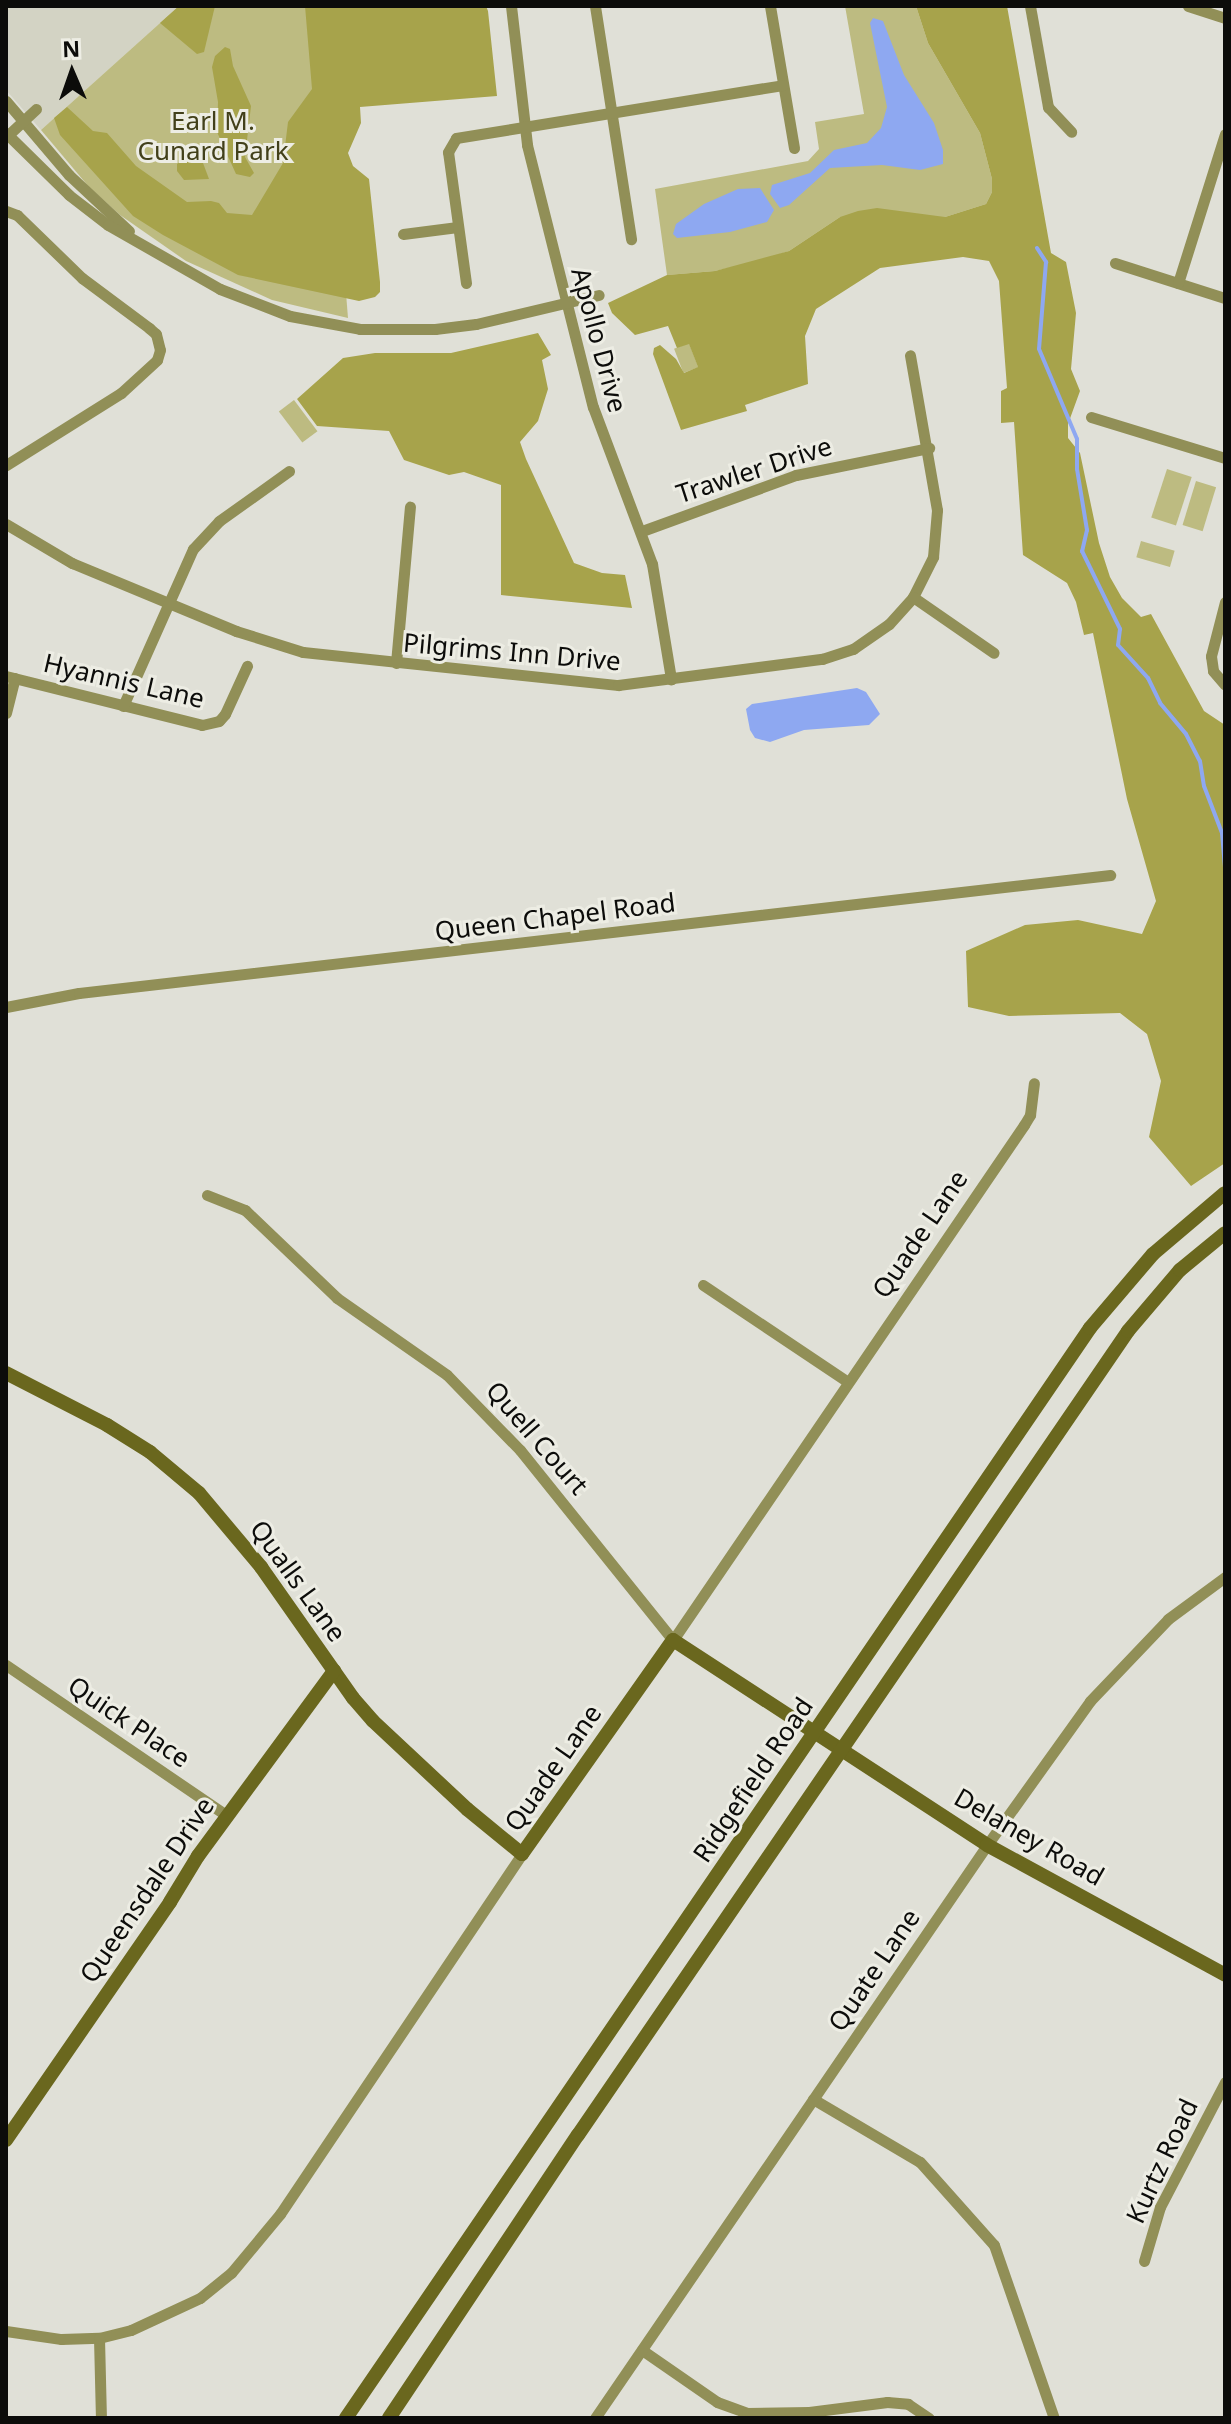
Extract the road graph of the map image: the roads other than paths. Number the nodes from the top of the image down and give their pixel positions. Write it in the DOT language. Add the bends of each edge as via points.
graph roads {
  1 [pos="511,6"];
  2 [pos="595,6"];
  3 [pos="770,6"];
  4 [pos="1030,6"];
  5 [pos="1188,6"];
  6 [pos="1225,18"];
  7 [pos="783,85"];
  8 [pos="6,101"];
  9 [pos="36,109"];
  10 [pos="612,113"];
  11 [pos="23,121"];
  12 [pos="524,128"];
  13 [pos="1071,132"];
  14 [pos="1225,134"];
  15 [pos="7,135"];
  16 [pos="794,148"];
  17 [pos="6,211"];
  18 [pos="458,227"];
  19 [pos="403,234"];
  20 [pos="631,239"];
  21 [pos="148,247"];
  22 [pos="1115,263"];
  23 [pos="466,283"];
  24 [pos="1178,283"];
  25 [pos="599,295"];
  26 [pos="1225,298"];
  27 [pos="566,303"];
  28 [pos="910,355"];
  29 [pos="1091,417"];
  30 [pos="929,448"];
  31 [pos="1225,458"];
  32 [pos="6,465"];
  33 [pos="289,471"];
  34 [pos="410,507"];
  35 [pos="6,524"];
  36 [pos="642,531"];
  37 [pos="913,597"];
  38 [pos="1225,602"];
  39 [pos="168,603"];
  40 [pos="994,653"];
  41 [pos="396,663"];
  42 [pos="247,666"];
  43 [pos="10,677"];
  44 [pos="671,679"];
  45 [pos="1225,685"];
  46 [pos="123,706"];
  47 [pos="6,713"];
  48 [pos="1110,875"];
  49 [pos="6,1007"];
  50 [pos="1034,1083"];
  51 [pos="1225,1193"];
  52 [pos="207,1195"];
  53 [pos="1225,1233"];
  54 [pos="703,1285"];
  55 [pos="6,1373"];
  56 [pos="848,1382"];
  57 [pos="1225,1577"];
  58 [pos="673,1640"];
  59 [pos="6,1665"];
  60 [pos="334,1671"];
  61 [pos="814,1731"];
  62 [pos="841,1750"];
  63 [pos="226,1815"];
  64 [pos="987,1845"];
  65 [pos="522,1854"];
  66 [pos="1225,1975"];
  67 [pos="1225,2082"];
  68 [pos="813,2099"];
  69 [pos="6,2140"];
  70 [pos="1144,2261"];
  71 [pos="6,2331"];
  72 [pos="99,2338"];
  73 [pos="642,2350"];
  74 [pos="101,2418"];
  75 [pos="346,2418"];
  76 [pos="389,2418"];
  77 [pos="595,2418"];
  78 [pos="929,2418"];
  79 [pos="1054,2418"];
  1 -- 12 [label="street, Apollo Drive"];
  2 -- 10 [label="street"];
  3 -- 7 [label="street"];
  4 -- 13 [label="street" via="1048,107"];
  5 -- 6 [label="street"];
  7 -- 10 [label="street"];
  7 -- 16 [label="street"];
  8 -- 11 [label="street"];
  9 -- 11 [label="street"];
  10 -- 12 [label="street"];
  10 -- 20 [label="street"];
  11 -- 15 [label="street"];
  11 -- 21 [label="street" via="93,199"];
  12 -- 18 [label="street" via="466,135 451,143"];
  12 -- 27 [label="street, Apollo Drive"];
  14 -- 24 [label="street"];
  15 -- 21 [label="street" via="89,212"];
  17 -- 32 [label="street" via="156,334 160,350 157,360 121,393"];
  18 -- 19 [label="street"];
  18 -- 23 [label="street"];
  21 -- 27 [label="street" via="253,303 360,329 456,327"];
  22 -- 24 [label="street"];
  24 -- 26 [label="street"];
  25 -- 27 [label="street"];
  27 -- 36 [label="street, Apollo Drive" via="600,429"];
  28 -- 30 [label="street, Pilgrims Inn Drive"];
  29 -- 31 [label="street"];
  30 -- 36 [label="street, Trawler Drive" via="796,475"];
  30 -- 37 [label="street, Pilgrims Inn Drive" via="937,538 930,567"];
  33 -- 39 [label="street" via="205,534"];
  34 -- 41 [label="street"];
  35 -- 39 [label="street, Pilgrims Inn Drive" via="72,563"];
  36 -- 44 [label="street, Apollo Drive"];
  37 -- 40 [label="street"];
  37 -- 44 [label="street, Pilgrims Inn Drive" via="881,631 834,656"];
  38 -- 45 [label="street" via="1211,656 1213,671"];
  39 -- 41 [label="street, Pilgrims Inn Drive" via="287,648"];
  39 -- 46 [label="street"];
  41 -- 44 [label="street, Pilgrims Inn Drive" via="618,685"];
  42 -- 46 [label="street, Hyannis Lane" via="225,714 211,725"];
  43 -- 46 [label="street, Hyannis Lane"];
  43 -- 47 [label="street"];
  48 -- 49 [label="street, Queen Chapel Road" via="79,993"];
  50 -- 56 [label="street, Quade Lane" via="1024,1125"];
  51 -- 61 [label="main road, Ridgefield Road" via="1153,1254 1090,1328"];
  52 -- 58 [label="street, Quell Court" via="245,1210 337,1298 447,1375 520,1450"];
  53 -- 62 [label="main road" via="1180,1270 1128,1331"];
  54 -- 56 [label="street"];
  55 -- 60 [label="main road, Qualls Lane" via="107,1425 175,1471 261,1567"];
  56 -- 58 [label="street, Quade Lane"];
  57 -- 64 [label="street, Quate Lane" via="1168,1619 1090,1701"];
  58 -- 61 [label="main road, Quell Court"];
  58 -- 65 [label="main road, Quade Lane"];
  59 -- 63 [label="street, Quick Place"];
  60 -- 63 [label="main road, Queensdale Drive"];
  60 -- 65 [label="main road, Qualls Lane" via="408,1757"];
  61 -- 62 [label="main road, Delaney Road"];
  61 -- 75 [label="main road, Ridgefield Road"];
  62 -- 64 [label="main road, Delaney Road"];
  62 -- 76 [label="main road"];
  63 -- 69 [label="main road, Queensdale Drive"];
  64 -- 66 [label="main road, Delaney Road"];
  64 -- 68 [label="street, Quate Lane"];
  65 -- 72 [label="street, Quade Lane" via="252,2251 200,2298 169,2315"];
  67 -- 70 [label="street, Kurtz Road" via="1160,2207"];
  68 -- 73 [label="street, Quate Lane"];
  68 -- 79 [label="street" via="920,2162 994,2245"];
  71 -- 72 [label="street, Quade Lane"];
  72 -- 74 [label="street"];
  73 -- 77 [label="street, Quate Lane"];
  73 -- 78 [label="street" via="717,2402 747,2413 887,2402 908,2404"];
}
